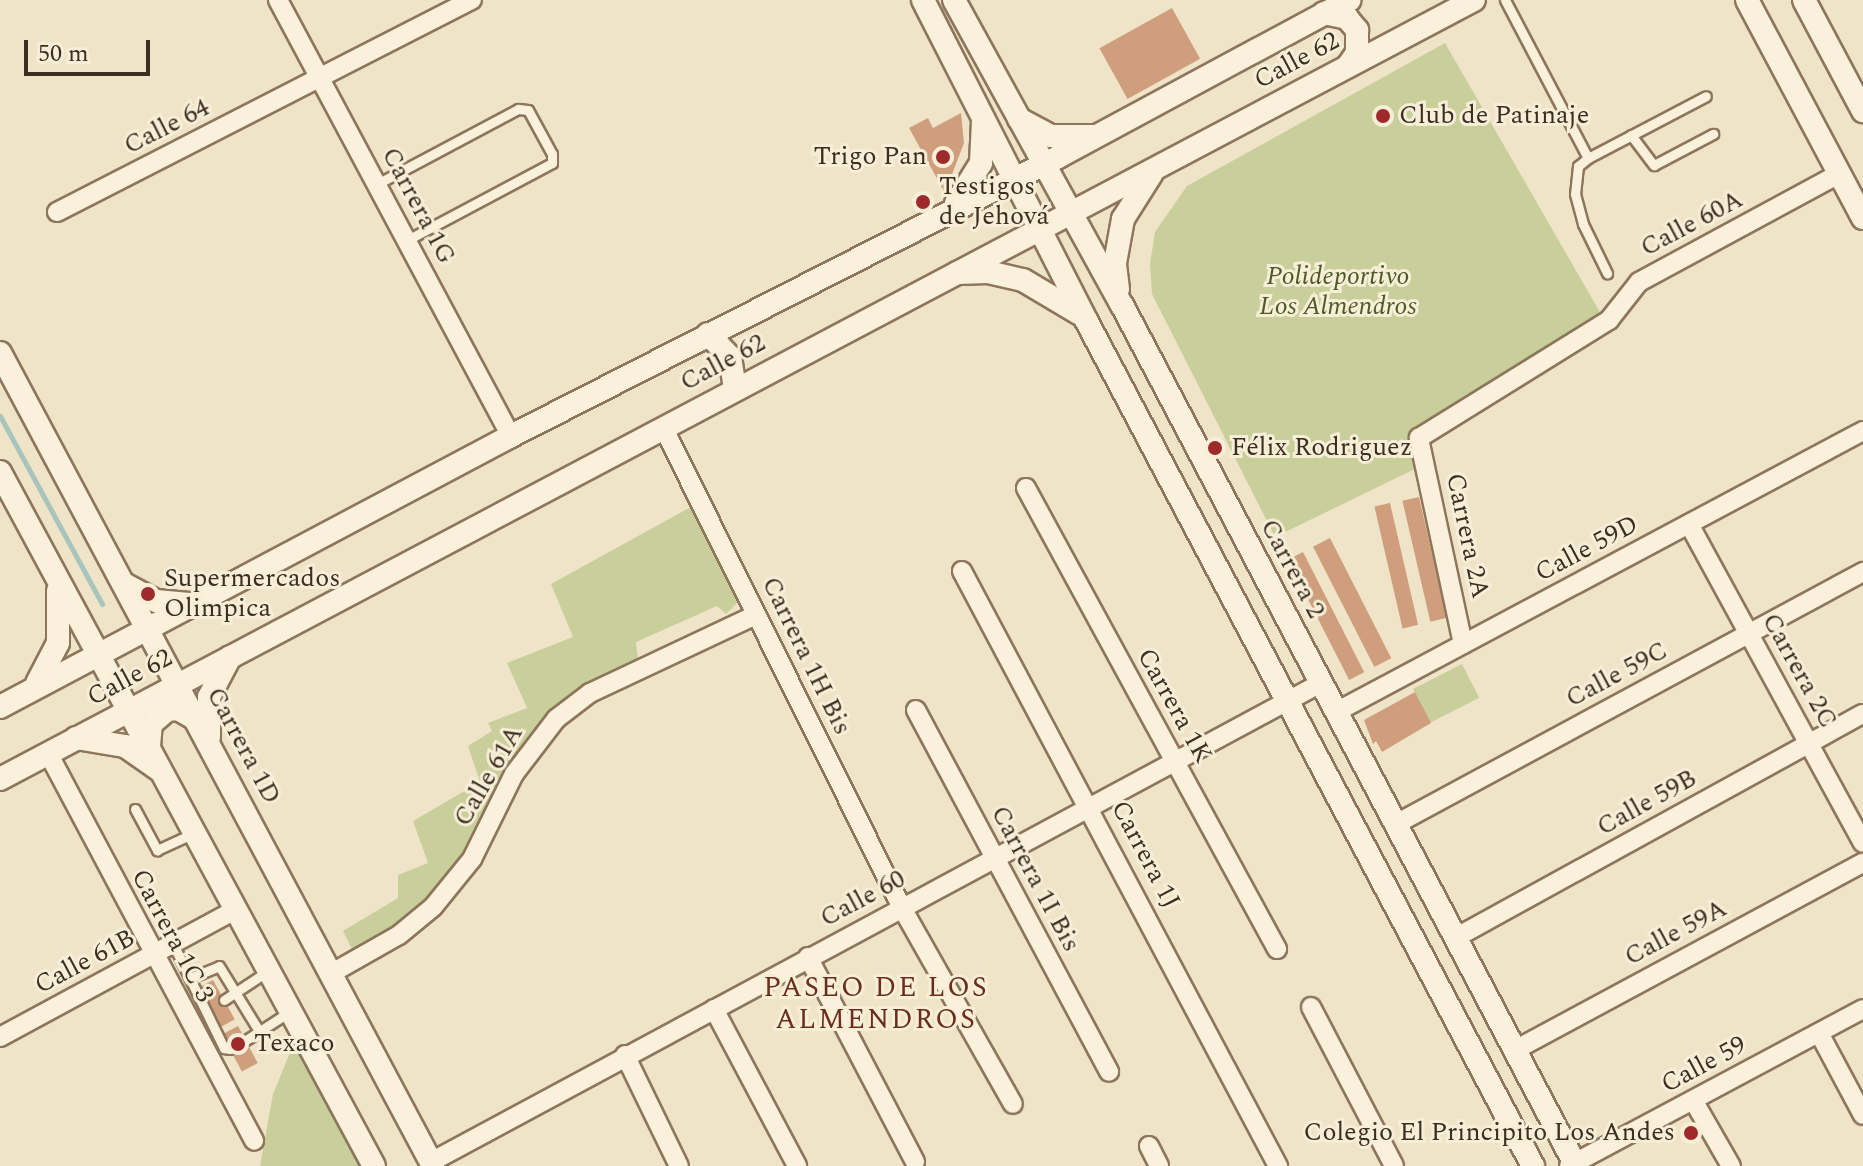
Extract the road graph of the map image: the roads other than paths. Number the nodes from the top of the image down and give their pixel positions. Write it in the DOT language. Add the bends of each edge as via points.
graph roads {
  1 [pos="278,0"];
  2 [pos="472,0"];
  3 [pos="923,0"];
  4 [pos="954,0"];
  5 [pos="1349,0"];
  6 [pos="1474,0"];
  7 [pos="1505,0"];
  8 [pos="1747,0"];
  9 [pos="1804,0"];
  10 [pos="1324,13"];
  11 [pos="1348,66"];
  12 [pos="320,78"];
  13 [pos="1706,96"];
  14 [pos="1863,111"];
  15 [pos="982,112"];
  16 [pos="1016,116"];
  17 [pos="1100,133"];
  18 [pos="1713,134"];
  19 [pos="1631,135"];
  20 [pos="1588,158"];
  21 [pos="1044,164"];
  22 [pos="1160,165"];
  23 [pos="1839,174"];
  24 [pos="1015,178"];
  25 [pos="377,184"];
  26 [pos="1070,211"];
  27 [pos="57,212"];
  28 [pos="940,215"];
  29 [pos="1863,218"];
  30 [pos="1040,226"];
  31 [pos="407,240"];
  32 [pos="952,273"];
  33 [pos="1607,273"];
  34 [pos="1122,305"];
  35 [pos="1086,320"];
  36 [pos="708,334"];
  37 [pos="0,353"];
  38 [pos="735,389"];
  39 [pos="663,427"];
  40 [pos="1863,431"];
  41 [pos="511,436"];
  42 [pos="1419,438"];
  43 [pos="0,472"];
  44 [pos="1026,488"];
  45 [pos="1229,510"];
  46 [pos="1689,524"];
  47 [pos="1197,529"];
  48 [pos="962,571"];
  49 [pos="1863,572"];
  50 [pos="55,577"];
  51 [pos="124,584"];
  52 [pos="190,604"];
  53 [pos="756,615"];
  54 [pos="147,626"];
  55 [pos="1749,634"];
  56 [pos="1463,644"];
  57 [pos="98,652"];
  58 [pos="231,656"];
  59 [pos="1321,683"];
  60 [pos="178,684"];
  61 [pos="34,687"];
  62 [pos="1287,700"];
  63 [pos="0,707"];
  64 [pos="130,710"];
  65 [pos="916,710"];
  66 [pos="1336,712"];
  67 [pos="1863,714"];
  68 [pos="197,720"];
  69 [pos="76,738"];
  70 [pos="1809,743"];
  71 [pos="210,744"];
  72 [pos="149,746"];
  73 [pos="48,753"];
  74 [pos="1176,763"];
  75 [pos="165,775"];
  76 [pos="0,779"];
  77 [pos="1091,807"];
  78 [pos="135,809"];
  79 [pos="1396,824"];
  80 [pos="195,832"];
  81 [pos="1863,843"];
  82 [pos="995,859"];
  83 [pos="1863,863"];
  84 [pos="902,908"];
  85 [pos="237,909"];
  86 [pos="1455,938"];
  87 [pos="173,944"];
  88 [pos="1277,949"];
  89 [pos="151,956"];
  90 [pos="808,957"];
  91 [pos="270,970"];
  92 [pos="332,973"];
  93 [pos="190,978"];
  94 [pos="236,992"];
  95 [pos="224,1000"];
  96 [pos="1311,1007"];
  97 [pos="714,1009"];
  98 [pos="1863,1009"];
  99 [pos="292,1011"];
  100 [pos="259,1031"];
  101 [pos="1819,1033"];
  102 [pos="0,1037"];
  103 [pos="246,1040"];
  104 [pos="230,1049"];
  105 [pos="1515,1050"];
  106 [pos="625,1055"];
  107 [pos="1109,1072"];
  108 [pos="1693,1100"];
  109 [pos="1013,1104"];
  110 [pos="1863,1115"];
  111 [pos="254,1141"];
  112 [pos="1149,1146"];
  113 [pos="915,1162"];
  114 [pos="432,1164"];
  115 [pos="1573,1165"];
  116 [pos="374,1166"];
  117 [pos="679,1166"];
  118 [pos="797,1166"];
  119 [pos="1159,1166"];
  120 [pos="1278,1166"];
  121 [pos="1394,1166"];
  122 [pos="1533,1166"];
  123 [pos="1731,1166"];
  1 -- 12 [label="street, Carrera 1G"];
  2 -- 12 [label="street, Calle 64"];
  3 -- 15 [label="street"];
  4 -- 16 [label="street, Carrera 2"];
  5 -- 10 [label="street, Calle 62"];
  6 -- 11 [label="street, Calle 62"];
  7 -- 20 [label="lane"];
  8 -- 23 [label="street"];
  9 -- 14 [label="street"];
  10 -- 11 [label="street" via="1347,18 1357,30 1357,53"];
  10 -- 17 [label="street, Calle 62"];
  11 -- 22 [label="street, Calle 62"];
  12 -- 25 [label="street, Carrera 1G"];
  12 -- 27 [label="street, Calle 64"];
  13 -- 19 [label="lane"];
  15 -- 24 [label="street"];
  15 -- 28 [label="street" via="984,147 975,179"];
  16 -- 17 [label="street" via="1051,136"];
  16 -- 21 [label="street, Carrera 2"];
  17 -- 21 [label="street, Calle 62"];
  18 -- 19 [label="lane" via="1654,165"];
  19 -- 20 [label="lane"];
  20 -- 33 [label="lane" via="1578,166 1575,194"];
  21 -- 24 [label="street, Calle 62"];
  21 -- 26 [label="street, Carrera 2"];
  22 -- 26 [label="street, Calle 62"];
  22 -- 34 [label="street" via="1132,199 1120,230 1115,263"];
  23 -- 29 [label="street"];
  23 -- 42 [label="street, Calle 60A" via="1639,282 1609,320"];
  24 -- 28 [label="street, Calle 62"];
  24 -- 30 [label="street"];
  25 -- 31 [label="street, Carrera 1G"];
  25 -- 31 [label="lane" via="518,109 528,110 552,154 552,163"];
  26 -- 30 [label="street, Calle 62"];
  26 -- 34 [label="street, Carrera 2"];
  28 -- 36 [label="street, Calle 62"];
  30 -- 32 [label="street, Calle 62"];
  30 -- 35 [label="street"];
  31 -- 41 [label="street, Carrera 1G"];
  32 -- 35 [label="street" via="988,272 1023,280"];
  32 -- 38 [label="street, Calle 62"];
  34 -- 45 [label="street, Carrera 2"];
  35 -- 47 [label="street"];
  36 -- 38 [label="street" via="730,357"];
  36 -- 41 [label="street, Calle 62"];
  37 -- 51 [label="street, Carrera 1D"];
  38 -- 39 [label="street, Calle 62"];
  39 -- 53 [label="street, Carrera 1H Bis"];
  39 -- 58 [label="street, Calle 62"];
  40 -- 46 [label="street, Calle 59D"];
  41 -- 52 [label="street, Calle 62"];
  42 -- 56 [label="street, Carrera 2A"];
  43 -- 50 [label="street"];
  44 -- 74 [label="street, Carrera 1K"];
  45 -- 47 [label="street"];
  45 -- 59 [label="street, Carrera 2"];
  46 -- 55 [label="street, Carrera 2C"];
  46 -- 56 [label="street, Calle 59D"];
  47 -- 62 [label="street"];
  48 -- 77 [label="street, Carrera 1J"];
  49 -- 55 [label="street, Calle 59C"];
  50 -- 57 [label="street"];
  50 -- 61 [label="street" via="61,619 58,643"];
  51 -- 52 [label="street" via="156,601"];
  51 -- 54 [label="street, Carrera 1D"];
  52 -- 54 [label="street, Calle 62"];
  53 -- 84 [label="street, Carrera 1H Bis"];
  53 -- 92 [label="street, Calle 61A" via="590,693 556,719 514,774 472,859 433,907 399,935"];
  54 -- 57 [label="street, Calle 62"];
  54 -- 60 [label="street, Carrera 1D"];
  55 -- 70 [label="street, Carrera 2C"];
  55 -- 79 [label="street, Calle 59C"];
  56 -- 66 [label="street, Calle 59D"];
  57 -- 61 [label="street, Calle 62"];
  57 -- 64 [label="street"];
  58 -- 60 [label="street, Calle 62"];
  58 -- 71 [label="street" via="209,697"];
  59 -- 62 [label="street, Calle 60"];
  59 -- 66 [label="street, Carrera 2"];
  60 -- 64 [label="street, Calle 62"];
  60 -- 68 [label="street, Carrera 1D"];
  61 -- 63 [label="street, Calle 62"];
  62 -- 74 [label="street, Calle 60"];
  62 -- 122 [label="street"];
  64 -- 69 [label="street, Calle 62"];
  64 -- 72 [label="street"];
  65 -- 82 [label="street, Carrera 1I Bis"];
  66 -- 79 [label="street, Carrera 2"];
  67 -- 70 [label="street, Calle 59B"];
  68 -- 71 [label="street, Carrera 1D"];
  68 -- 72 [label="street" via="178,709 157,715"];
  69 -- 73 [label="street, Calle 62"];
  69 -- 75 [label="street" via="125,746"];
  70 -- 81 [label="street, Carrera 2C"];
  70 -- 86 [label="street, Calle 59B"];
  71 -- 92 [label="street, Carrera 1D"];
  72 -- 75 [label="street"];
  73 -- 76 [label="street, Calle 62"];
  73 -- 89 [label="street, Carrera 1C 3"];
  74 -- 77 [label="street, Calle 60"];
  74 -- 88 [label="street, Carrera 1K"];
  75 -- 80 [label="street"];
  77 -- 82 [label="street, Calle 60"];
  77 -- 120 [label="street, Carrera 1J"];
  78 -- 80 [label="lane" via="157,850"];
  79 -- 86 [label="street, Carrera 2"];
  80 -- 85 [label="street"];
  82 -- 84 [label="street, Calle 60"];
  82 -- 107 [label="street, Carrera 1I Bis"];
  83 -- 105 [label="street, Calle 59A"];
  84 -- 90 [label="street, Calle 60"];
  84 -- 109 [label="street, Carrera 1H Bis"];
  85 -- 87 [label="street, Calle 61B"];
  85 -- 91 [label="street"];
  86 -- 105 [label="street, Carrera 2"];
  87 -- 89 [label="street, Calle 61B"];
  87 -- 93 [label="lane"];
  89 -- 102 [label="street, Calle 61B"];
  89 -- 111 [label="street, Carrera 1C 3"];
  90 -- 97 [label="street, Calle 60"];
  90 -- 113 [label="street"];
  91 -- 94 [label="lane"];
  91 -- 99 [label="street"];
  92 -- 114 [label="street, Carrera 1D"];
  93 -- 94 [label="lane" via="219,966"];
  93 -- 104 [label="lane" via="224,1048"];
  94 -- 95 [label="lane"];
  94 -- 100 [label="lane"];
  96 -- 121 [label="street"];
  97 -- 106 [label="street, Calle 60"];
  97 -- 118 [label="street"];
  98 -- 101 [label="street, Calle 59"];
  99 -- 100 [label="lane"];
  99 -- 116 [label="street"];
  100 -- 103 [label="lane"];
  101 -- 108 [label="street, Calle 59"];
  101 -- 110 [label="street"];
  105 -- 115 [label="street, Carrera 2"];
  106 -- 114 [label="street, Calle 60"];
  106 -- 117 [label="street"];
  108 -- 115 [label="street, Calle 59"];
  108 -- 123 [label="street"];
  112 -- 119 [label="street"];
}
